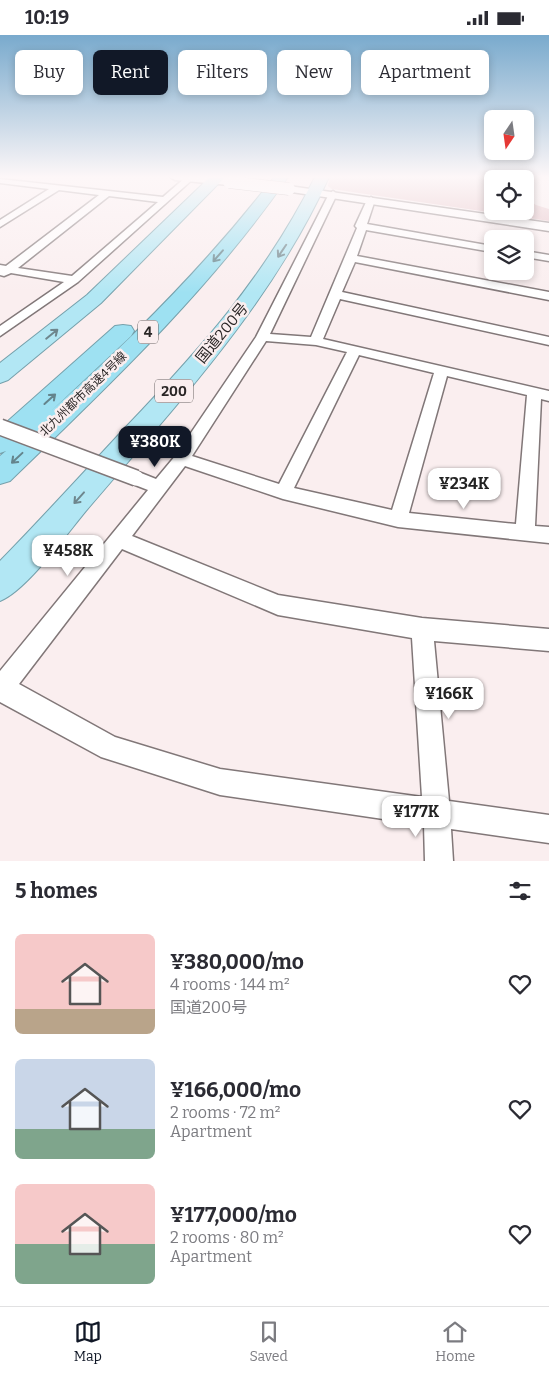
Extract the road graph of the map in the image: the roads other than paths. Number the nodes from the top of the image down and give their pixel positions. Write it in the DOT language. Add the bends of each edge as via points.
graph roads {
  1 [pos="13,216"];
  2 [pos="76,216"];
  3 [pos="149,216"];
  4 [pos="183,216"];
  5 [pos="233,216"];
  6 [pos="255,216"];
  7 [pos="305,216"];
  8 [pos="312,216"];
  9 [pos="364,216"];
  10 [pos="473,216"];
  11 [pos="0,224"];
  12 [pos="360,226"];
  13 [pos="549,227"];
  14 [pos="484,248"];
  15 [pos="534,256"];
  16 [pos="351,258"];
  17 [pos="549,258"];
  18 [pos="5,268"];
  19 [pos="0,275"];
  20 [pos="74,280"];
  21 [pos="335,294"];
  22 [pos="549,296"];
  23 [pos="0,332"];
  24 [pos="262,337"];
  25 [pos="316,341"];
  26 [pos="549,341"];
  27 [pos="355,349"];
  28 [pos="442,370"];
  29 [pos="0,375"];
  30 [pos="541,394"];
  31 [pos="0,427"];
  32 [pos="0,443"];
  33 [pos="182,459"];
  34 [pos="0,473"];
  35 [pos="161,488"];
  36 [pos="283,492"];
  37 [pos="398,519"];
  38 [pos="525,533"];
  39 [pos="549,535"];
  40 [pos="120,540"];
  41 [pos="0,585"];
  42 [pos="422,629"];
  43 [pos="549,640"];
  44 [pos="1,689"];
  45 [pos="437,814"];
  46 [pos="549,829"];
  47 [pos="438,861"];
  1 -- 11 [label="street"];
  2 -- 18 [label="street"];
  3 -- 20 [label="street"];
  29 -- 4 [label="highway, one-way" via="94,299"];
  32 -- 5 [label="highway, 北九州都市高速4号線 / 4, one-way" via="157,298"];
  6 -- 34 [label="highway, 北九州都市高速4号線 / 4, one-way" via="176,304"];
  7 -- 41 [label="highway, 国道200号 / 200, one-way" via="240,313 164,403"];
  8 -- 24 [label="street"];
  9 -- 12 [label="street"];
  10 -- 13 [label="street"];
  12 -- 14 [label="street"];
  12 -- 16 [label="street"];
  15 -- 17 [label="street"];
  16 -- 21 [label="street"];
  16 -- 22 [label="street"];
  18 -- 19 [label="street"];
  18 -- 20 [label="street"];
  20 -- 23 [label="street"];
  21 -- 25 [label="street"];
  21 -- 26 [label="street"];
  24 -- 25 [label="street"];
  24 -- 33 [label="street"];
  25 -- 27 [label="street"];
  27 -- 28 [label="street"];
  27 -- 36 [label="street"];
  28 -- 30 [label="street"];
  28 -- 37 [label="street"];
  30 -- 38 [label="street"];
  31 -- 35 [label="street, bridge"];
  33 -- 35 [label="street"];
  33 -- 36 [label="street"];
  35 -- 40 [label="street"];
  36 -- 37 [label="street"];
  37 -- 38 [label="street"];
  38 -- 39 [label="street"];
  40 -- 42 [label="street" via="278,605"];
  40 -- 44 [label="street"];
  42 -- 43 [label="street"];
  42 -- 45 [label="street"];
  44 -- 45 [label="street" via="110,748 220,781"];
  45 -- 46 [label="street"];
  45 -- 47 [label="street"];
}
